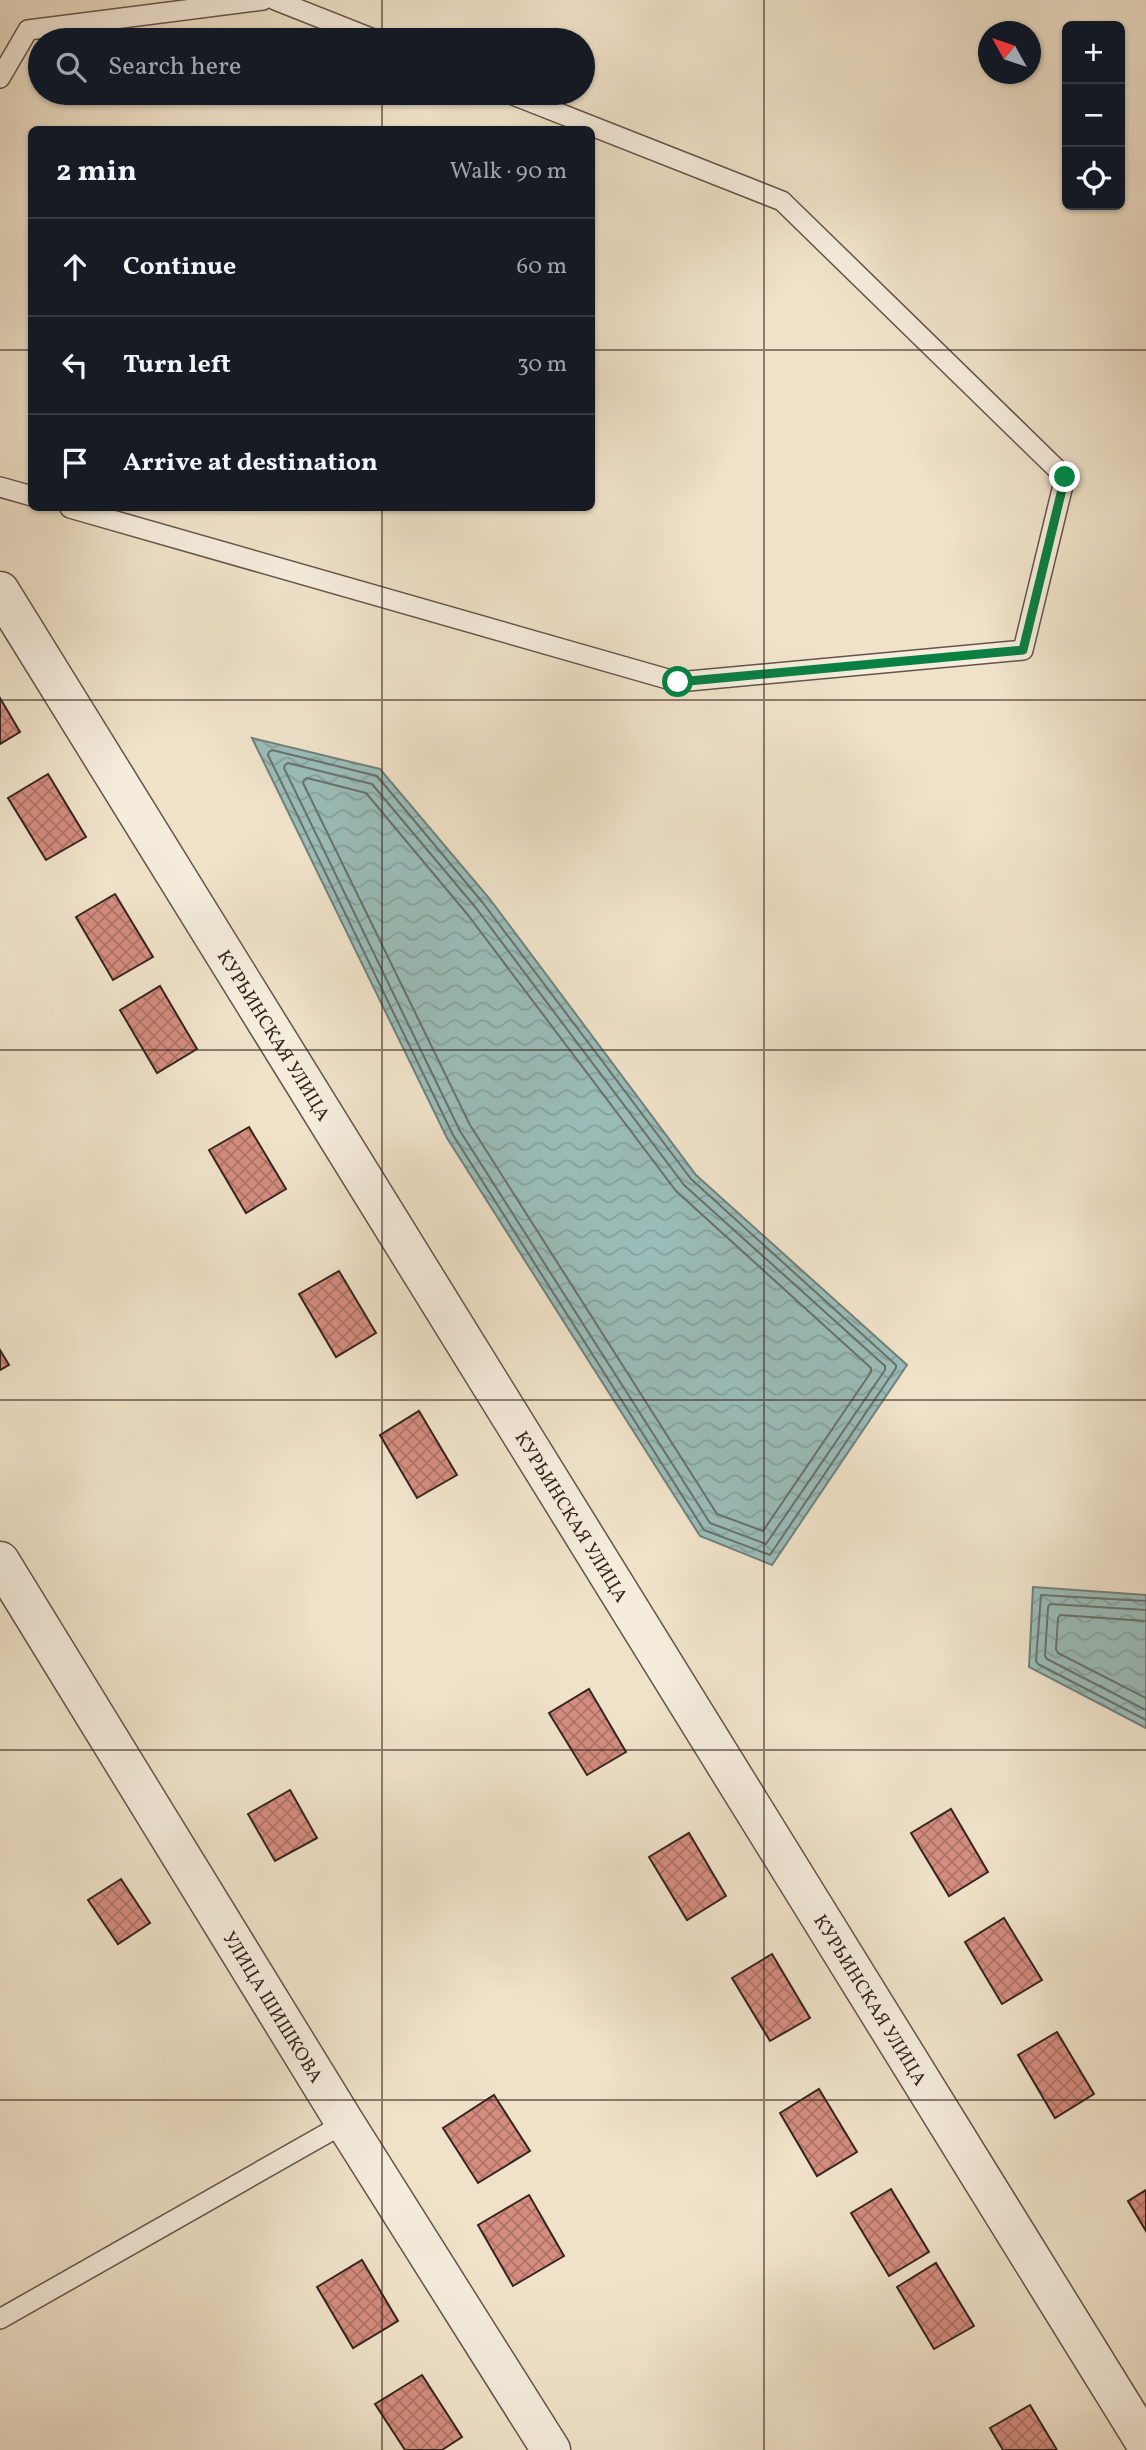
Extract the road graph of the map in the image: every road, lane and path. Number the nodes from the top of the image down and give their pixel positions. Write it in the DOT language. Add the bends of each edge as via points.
graph roads {
  1 [pos="263,0"];
  2 [pos="275,0"];
  3 [pos="44,28"];
  4 [pos="346,28"];
  5 [pos="28,30"];
  6 [pos="0,78"];
  7 [pos="538,105"];
  8 [pos="592,126"];
  9 [pos="595,127"];
  10 [pos="0,487"];
  11 [pos="28,495"];
  12 [pos="80,511"];
  13 [pos="0,591"];
  14 [pos="0,1560"];
  15 [pos="345,2123"];
  16 [pos="0,2319"];
  17 [pos="1146,2444"];
  18 [pos="551,2450"];
  1 -- 3 [label="lane"];
  2 -- 4 [label="lane"];
  5 -- 6 [label="lane"];
  7 -- 8 [label="lane"];
  9 -- 12 [label="lane" via="782,201 1065,477 1023,650 678,682"];
  10 -- 11 [label="lane"];
  13 -- 17 [label="street, КУРЬИНСКАЯ УЛИЦА"];
  14 -- 15 [label="street, УЛИЦА ШИШКОВА"];
  15 -- 16 [label="lane"];
  15 -- 18 [label="street, УЛИЦА ШИШКОВА"];
}
